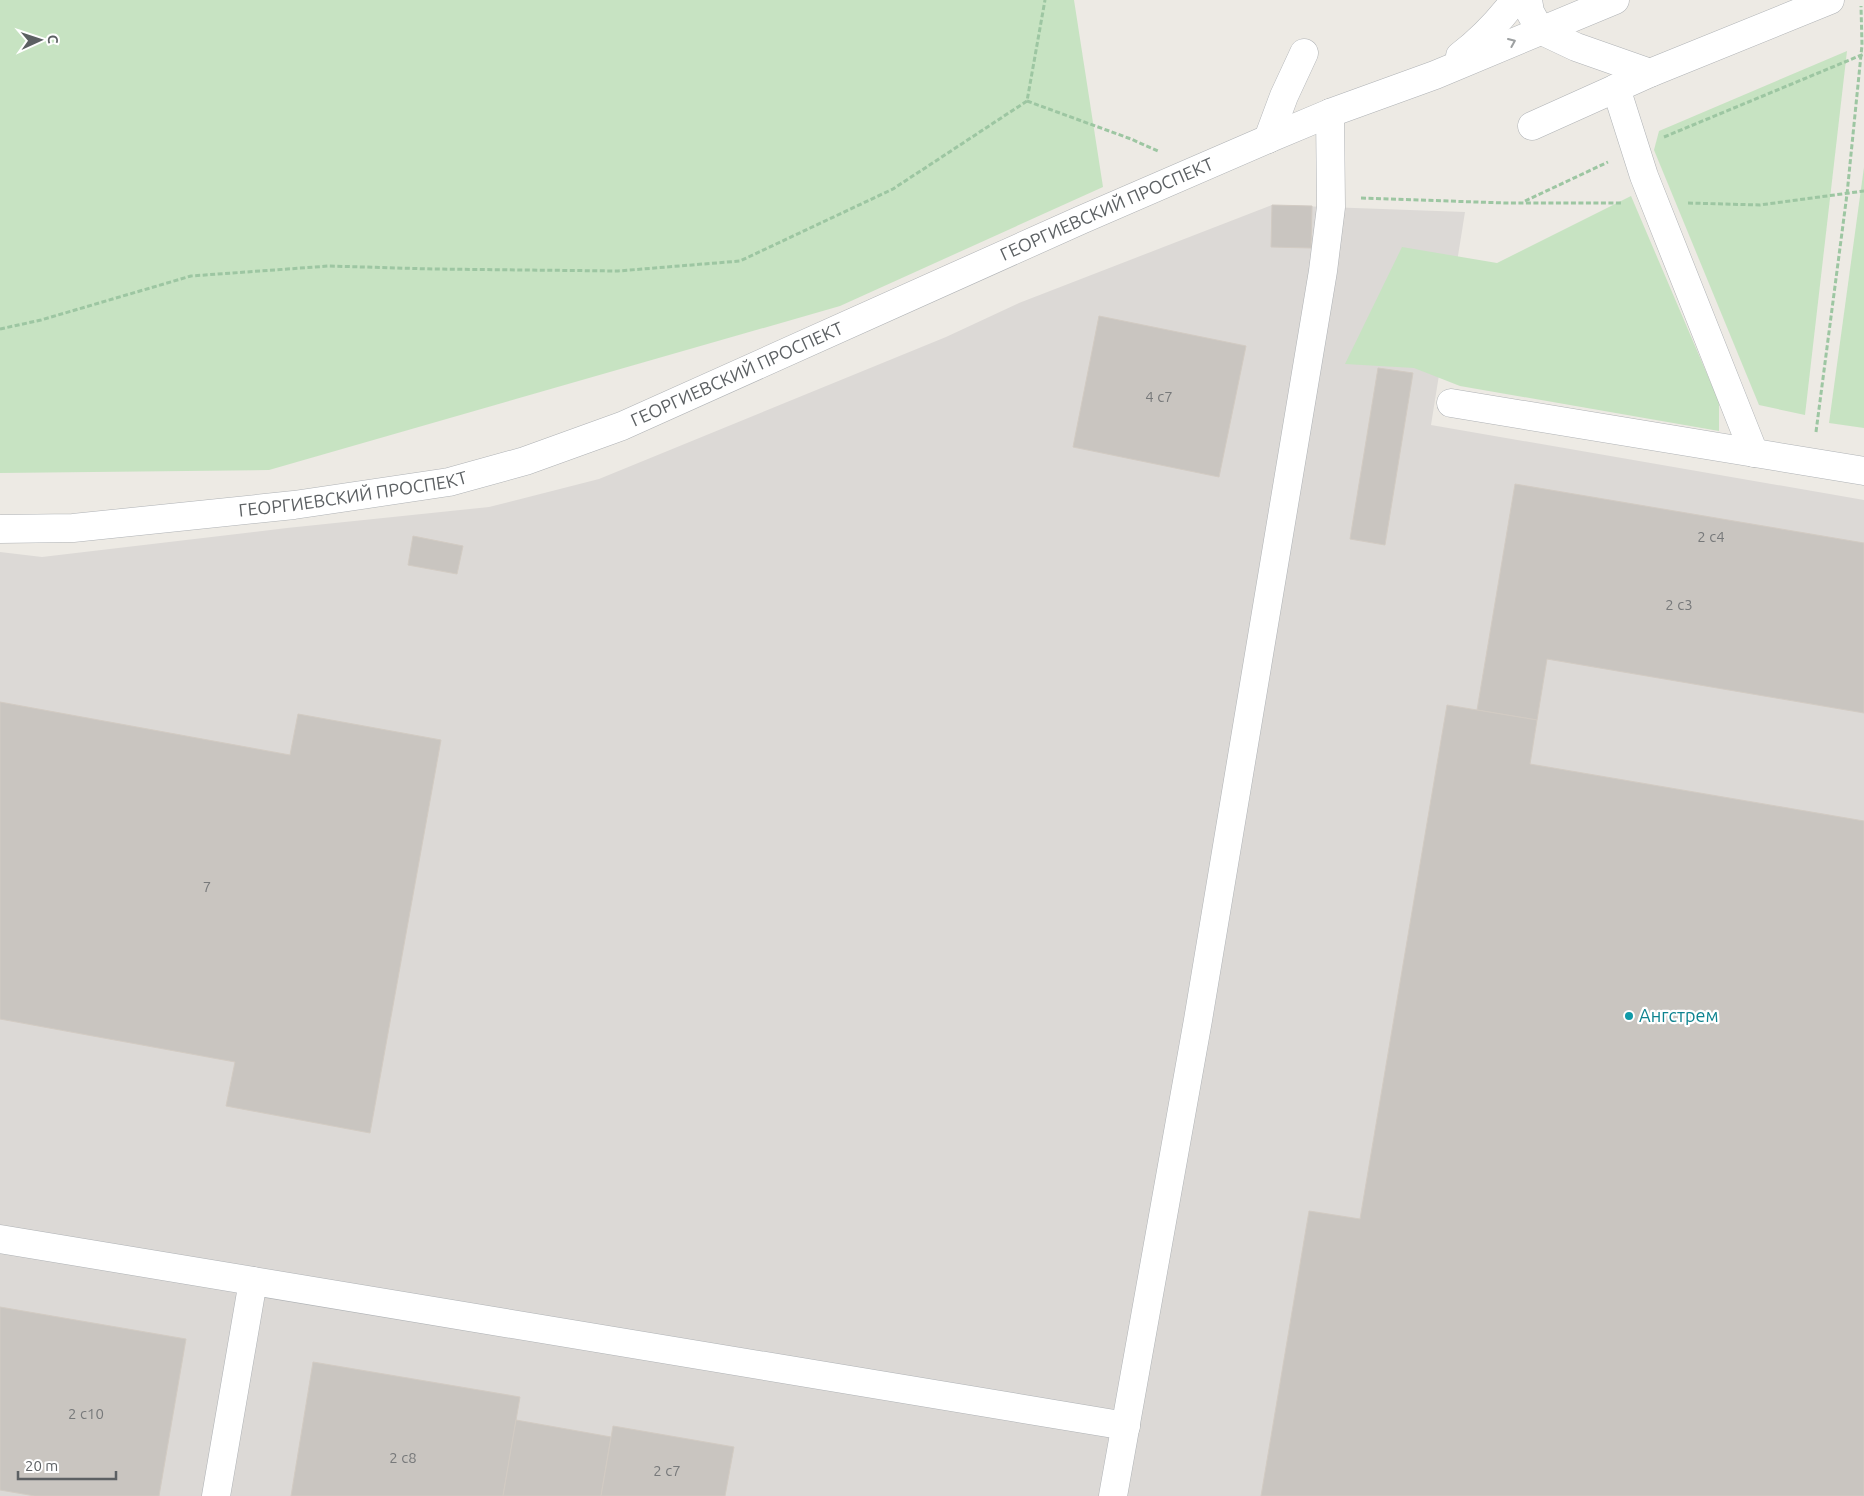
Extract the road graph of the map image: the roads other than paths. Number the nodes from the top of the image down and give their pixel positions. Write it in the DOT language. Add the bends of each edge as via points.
graph roads {
  1 [pos="1515,0"];
  2 [pos="1528,0"];
  3 [pos="1615,0"];
  4 [pos="1830,0"];
  5 [pos="1540,30"];
  6 [pos="1304,53"];
  7 [pos="1650,73"];
  8 [pos="1435,75"];
  9 [pos="1616,88"];
  10 [pos="1330,113"];
  11 [pos="1532,126"];
  12 [pos="1268,139"];
  13 [pos="1451,403"];
  14 [pos="1754,453"];
  15 [pos="1864,471"];
  16 [pos="0,529"];
  17 [pos="0,1239"];
  18 [pos="253,1281"];
  19 [pos="1126,1426"];
  20 [pos="216,1496"];
  21 [pos="1113,1496"];
  1 -- 8 [label="street, ГЕОРГИЕВСКИЙ ПРОСПЕКТ" via="1474,45"];
  2 -- 5 [label="street" via="1530,12"];
  3 -- 5 [label="street, ГЕОРГИЕВСКИЙ ПРОСПЕКТ"];
  4 -- 7 [label="street"];
  5 -- 7 [label="street" via="1576,47"];
  8 -- 5 [label="street, ГЕОРГИЕВСКИЙ ПРОСПЕКТ, one-way"];
  6 -- 12 [label="street"];
  7 -- 9 [label="street"];
  8 -- 10 [label="street, ГЕОРГИЕВСКИЙ ПРОСПЕКТ"];
  9 -- 11 [label="street"];
  9 -- 14 [label="street" via="1655,202"];
  10 -- 12 [label="street, ГЕОРГИЕВСКИЙ ПРОСПЕКТ"];
  10 -- 19 [label="street" via="1331,197 1320,291 1198,1020"];
  12 -- 16 [label="street, ГЕОРГИЕВСКИЙ ПРОСПЕКТ" via="622,426 524,462 450,482 294,505 73,528"];
  13 -- 14 [label="street"];
  14 -- 15 [label="street"];
  17 -- 18 [label="street"];
  18 -- 19 [label="street"];
  18 -- 20 [label="street"];
  19 -- 21 [label="street"];
}
